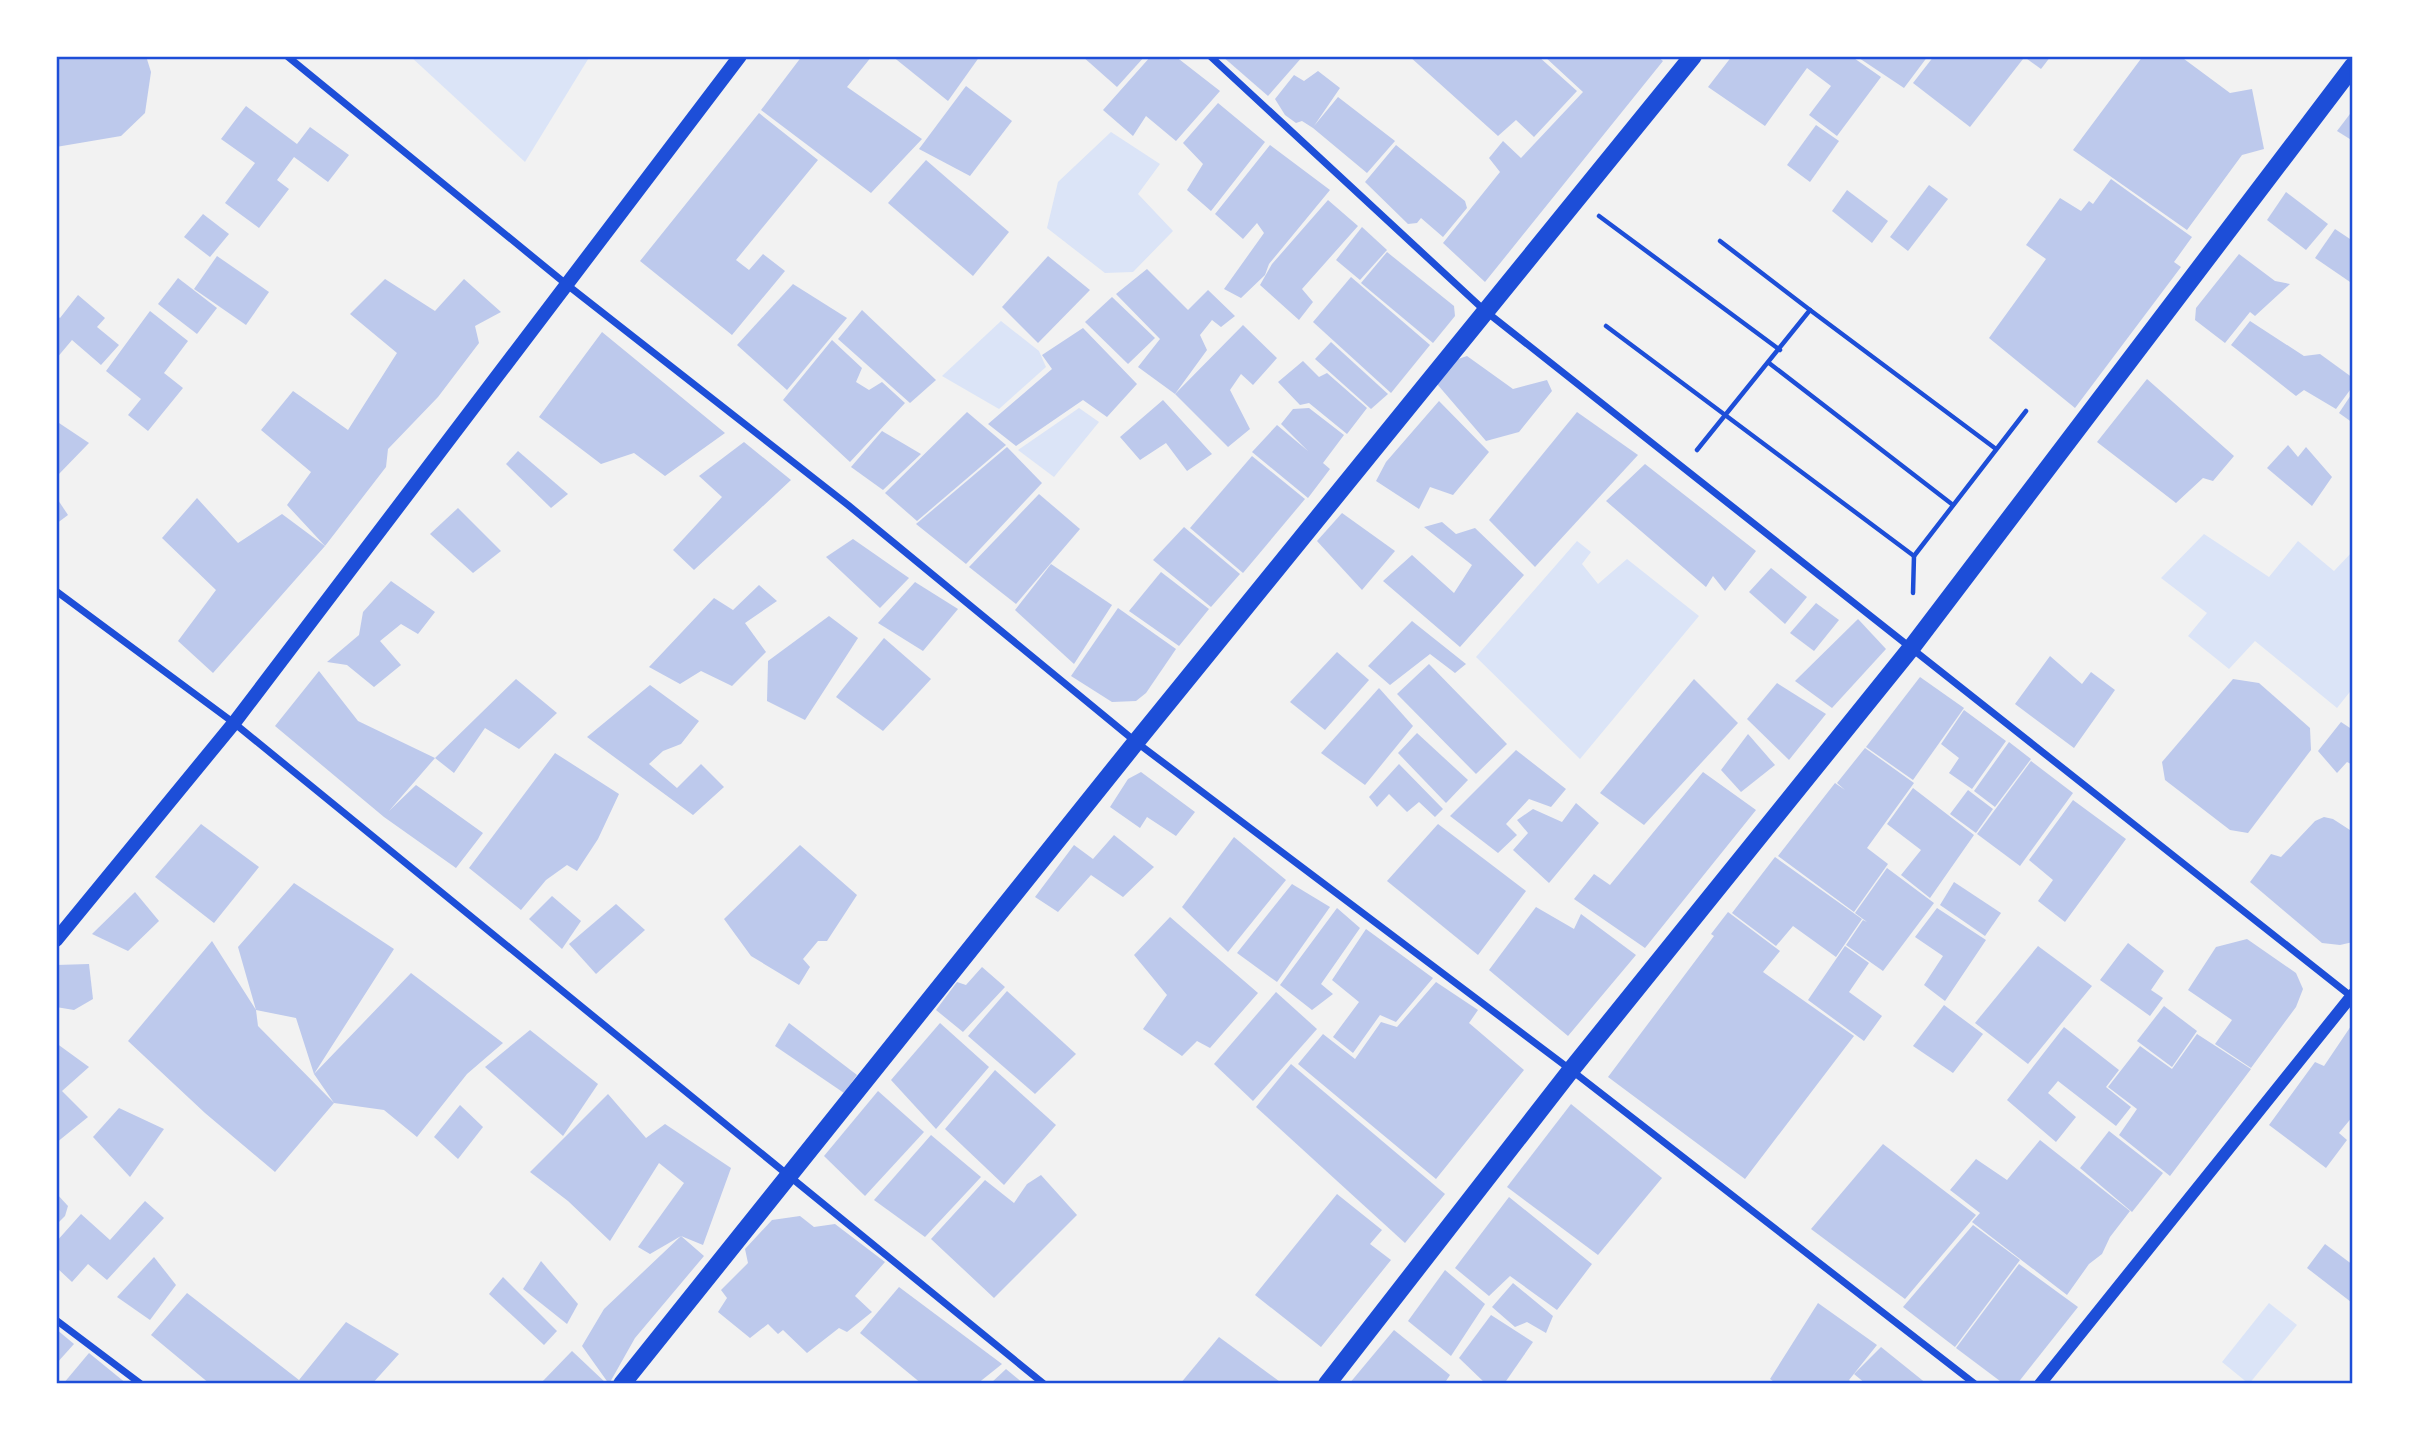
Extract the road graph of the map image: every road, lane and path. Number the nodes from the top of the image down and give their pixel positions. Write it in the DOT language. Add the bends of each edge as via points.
graph roads {
  1 [pos="288,56"];
  2 [pos="740,56"];
  3 [pos="1210,56"];
  4 [pos="1693,56"];
  5 [pos="2353,66"];
  6 [pos="1576,198"];
  7 [pos="1720,241"];
  8 [pos="566,284"];
  9 [pos="1484,310"];
  10 [pos="1810,310"];
  11 [pos="1606,326"];
  12 [pos="1780,350"];
  13 [pos="1769,363"];
  14 [pos="2026,411"];
  15 [pos="1726,416"];
  16 [pos="1996,449"];
  17 [pos="1683,467"];
  18 [pos="1953,505"];
  19 [pos="1914,556"];
  20 [pos="56,591"];
  21 [pos="1913,595"];
  22 [pos="1912,647"];
  23 [pos="234,723"];
  24 [pos="1136,741"];
  25 [pos="56,940"];
  26 [pos="2352,996"];
  27 [pos="1571,1070"];
  28 [pos="789,1177"];
  29 [pos="56,1320"];
  30 [pos="141,1384"];
  31 [pos="622,1384"];
  32 [pos="1044,1384"];
  33 [pos="1327,1384"];
  34 [pos="1975,1384"];
  35 [pos="2040,1384"];
  1 -- 8 [label="street"];
  2 -- 8 [label="main road"];
  3 -- 9 [label="street"];
  4 -- 6 [label="main road"];
  5 -- 22 [label="main road"];
  6 -- 9 [label="main road"];
  6 -- 12 [label="path"];
  7 -- 10 [label="path"];
  8 -- 23 [label="main road"];
  8 -- 24 [label="street" via="848,505"];
  9 -- 17 [label="street"];
  9 -- 24 [label="main road"];
  10 -- 12 [label="path"];
  10 -- 16 [label="path"];
  11 -- 15 [label="path"];
  12 -- 13 [label="path"];
  13 -- 15 [label="path"];
  13 -- 18 [label="path"];
  14 -- 16 [label="path"];
  15 -- 17 [label="path"];
  15 -- 19 [label="path"];
  16 -- 18 [label="path"];
  17 -- 22 [label="street"];
  18 -- 19 [label="path"];
  19 -- 21 [label="path"];
  20 -- 23 [label="street"];
  22 -- 26 [label="street"];
  22 -- 27 [label="main road"];
  23 -- 25 [label="main road"];
  23 -- 28 [label="street"];
  24 -- 27 [label="street"];
  24 -- 28 [label="main road"];
  26 -- 35 [label="street"];
  27 -- 33 [label="main road"];
  27 -- 34 [label="street"];
  28 -- 31 [label="main road"];
  28 -- 32 [label="street"];
  29 -- 30 [label="street"];
}
